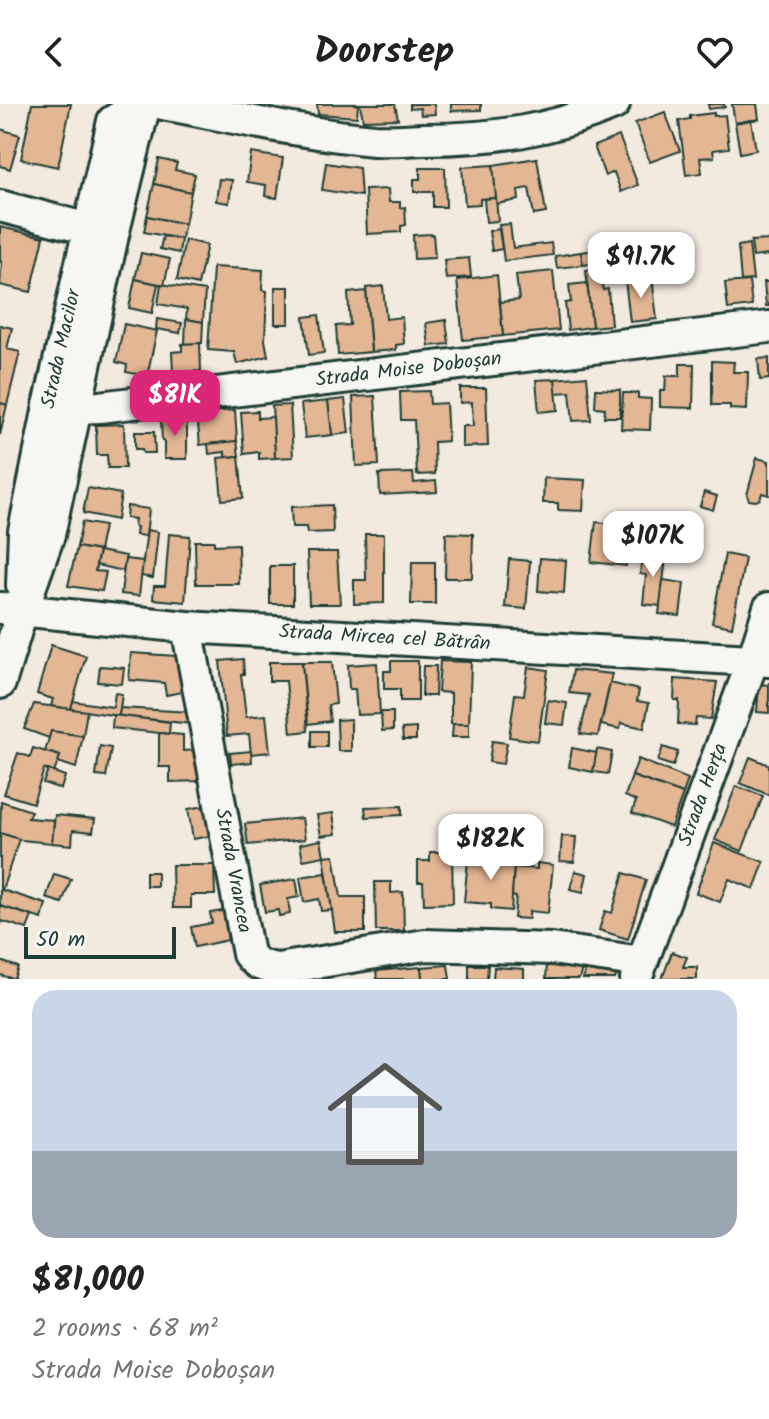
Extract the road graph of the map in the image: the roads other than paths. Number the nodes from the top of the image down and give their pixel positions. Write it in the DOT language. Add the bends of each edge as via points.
graph roads {
  1 [pos="143,104"];
  2 [pos="163,104"];
  3 [pos="614,104"];
  4 [pos="0,206"];
  5 [pos="101,232"];
  6 [pos="769,327"];
  7 [pos="62,407"];
  8 [pos="769,608"];
  9 [pos="11,609"];
  10 [pos="187,627"];
  11 [pos="761,661"];
  12 [pos="0,683"];
  13 [pos="639,970"];
  1 -- 5 [label="street, Strada Macilor"];
  2 -- 3 [label="street" via="391,140 501,136 558,125"];
  4 -- 5 [label="street"];
  5 -- 7 [label="street, Strada Macilor"];
  6 -- 7 [label="street, Strada Moise Doboșan" via="99,407"];
  7 -- 9 [label="street, Strada Macilor" via="24,531"];
  8 -- 11 [label="street, Strada Herța"];
  9 -- 10 [label="street, Strada Mircea cel Bătrân"];
  9 -- 12 [label="street, Strada Macilor"];
  10 -- 11 [label="street, Strada Mircea cel Bătrân"];
  10 -- 13 [label="street, Strada Vrancea" via="248,954 254,962 278,969 425,945 552,949"];
  11 -- 13 [label="street, Strada Herța"];
}
